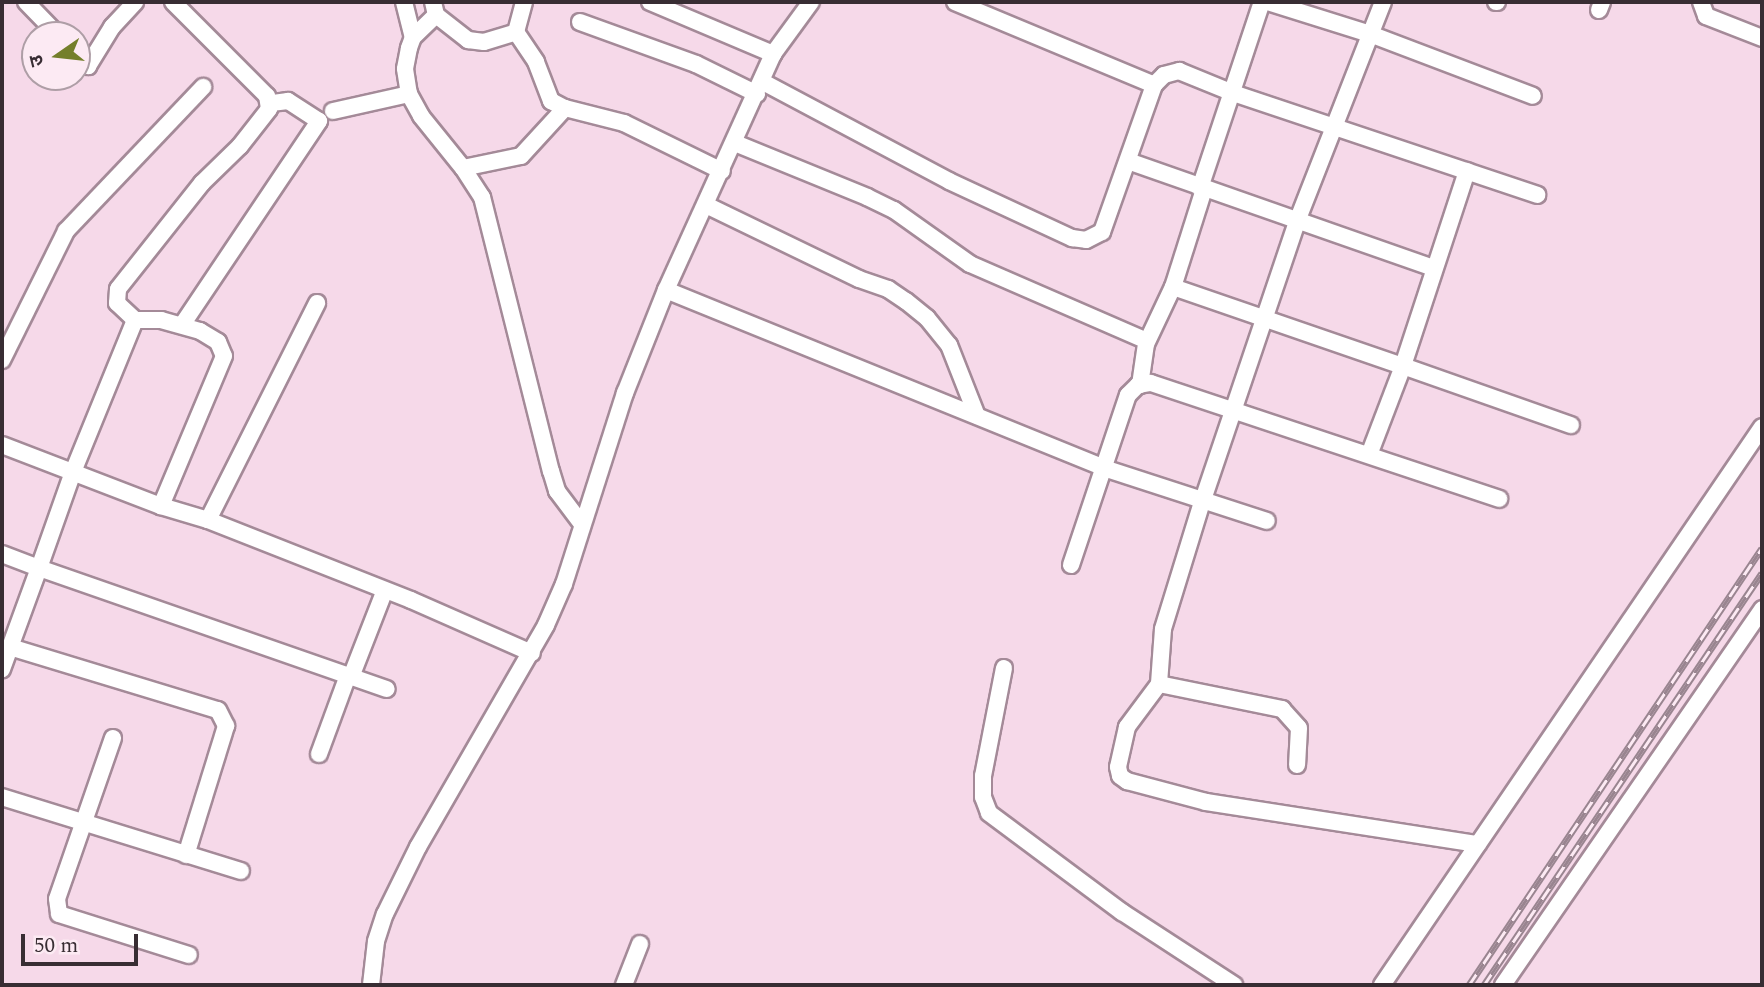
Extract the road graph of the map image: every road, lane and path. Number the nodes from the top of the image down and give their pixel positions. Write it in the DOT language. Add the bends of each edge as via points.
graph roads {
  1 [pos="26,2"];
  2 [pos="135,2"];
  3 [pos="173,2"];
  4 [pos="404,2"];
  5 [pos="524,2"];
  6 [pos="650,2"];
  7 [pos="811,2"];
  8 [pos="955,2"];
  9 [pos="1262,2"];
  10 [pos="1268,2"];
  11 [pos="1383,2"];
  12 [pos="1701,2"];
  13 [pos="435,8"];
  14 [pos="44,21"];
  15 [pos="580,22"];
  16 [pos="516,32"];
  17 [pos="1370,34"];
  18 [pos="413,37"];
  19 [pos="1762,38"];
  20 [pos="773,54"];
  21 [pos="91,61"];
  22 [pos="1154,85"];
  23 [pos="203,87"];
  24 [pos="760,88"];
  25 [pos="1233,93"];
  26 [pos="408,94"];
  27 [pos="1533,96"];
  28 [pos="271,103"];
  29 [pos="565,108"];
  30 [pos="333,111"];
  31 [pos="1335,126"];
  32 [pos="735,143"];
  33 [pos="1128,161"];
  34 [pos="463,168"];
  35 [pos="722,171"];
  36 [pos="1468,171"];
  37 [pos="1202,188"];
  38 [pos="1537,195"];
  39 [pos="706,205"];
  40 [pos="1298,219"];
  41 [pos="1434,268"];
  42 [pos="1173,287"];
  43 [pos="666,290"];
  44 [pos="317,303"];
  45 [pos="1265,317"];
  46 [pos="135,320"];
  47 [pos="182,325"];
  48 [pos="1140,338"];
  49 [pos="2,360"];
  50 [pos="1403,366"];
  51 [pos="1140,385"];
  52 [pos="1234,409"];
  53 [pos="977,416"];
  54 [pos="1571,425"];
  55 [pos="1762,427"];
  56 [pos="2,445"];
  57 [pos="1369,455"];
  58 [pos="1104,468"];
  59 [pos="73,472"];
  60 [pos="1499,499"];
  61 [pos="1202,502"];
  62 [pos="161,506"];
  63 [pos="208,520"];
  64 [pos="1267,521"];
  65 [pos="581,523"];
  66 [pos="2,554"];
  67 [pos="1071,565"];
  68 [pos="39,568"];
  69 [pos="385,590"];
  70 [pos="1762,609"];
  71 [pos="531,653"];
  72 [pos="5,658"];
  73 [pos="1004,668"];
  74 [pos="350,676"];
  75 [pos="1159,684"];
  76 [pos="387,689"];
  77 [pos="113,738"];
  78 [pos="319,754"];
  79 [pos="1297,765"];
  80 [pos="2,797"];
  81 [pos="85,825"];
  82 [pos="1478,844"];
  83 [pos="186,855"];
  84 [pos="241,871"];
  85 [pos="640,944"];
  86 [pos="189,955"];
  87 [pos="371,985"];
  88 [pos="624,985"];
  89 [pos="1234,985"];
  90 [pos="1381,985"];
  91 [pos="1503,985"];
  1 -- 14 [label="street"];
  2 -- 21 [label="street" via="112,27"];
  3 -- 28 [label="street"];
  4 -- 18 [label="street"];
  5 -- 16 [label="street"];
  6 -- 20 [label="street"];
  7 -- 20 [label="street"];
  8 -- 22 [label="street"];
  9 -- 25 [label="street"];
  10 -- 17 [label="street"];
  11 -- 17 [label="street"];
  12 -- 19 [label="street" via="1706,16"];
  13 -- 16 [label="street" via="468,40 484,42"];
  13 -- 18 [label="street"];
  15 -- 24 [label="street"];
  16 -- 29 [label="street" via="536,62 551,101"];
  17 -- 27 [label="street"];
  17 -- 31 [label="street"];
  18 -- 26 [label="street" via="405,69"];
  20 -- 24 [label="street"];
  22 -- 25 [label="street" via="1164,75 1179,71"];
  22 -- 33 [label="street"];
  23 -- 49 [label="street" via="66,231"];
  24 -- 32 [label="street"];
  24 -- 33 [label="street" via="1072,238 1086,240 1102,232"];
  25 -- 31 [label="street"];
  25 -- 37 [label="street"];
  26 -- 30 [label="street"];
  26 -- 34 [label="street" via="443,147"];
  28 -- 46 [label="street" via="118,289 117,303"];
  28 -- 47 [label="street" via="288,101 319,121"];
  29 -- 34 [label="street" via="521,156"];
  29 -- 35 [label="street" via="624,124"];
  31 -- 36 [label="street"];
  31 -- 40 [label="street"];
  32 -- 35 [label="street"];
  32 -- 48 [label="street" via="876,201 970,264"];
  33 -- 37 [label="street"];
  34 -- 65 [label="street" via="482,197 557,491"];
  35 -- 39 [label="street"];
  36 -- 38 [label="street"];
  36 -- 41 [label="street"];
  37 -- 40 [label="street"];
  37 -- 42 [label="street"];
  39 -- 43 [label="street"];
  39 -- 53 [label="street" via="906,301 949,345"];
  40 -- 41 [label="street"];
  40 -- 45 [label="street"];
  41 -- 50 [label="street"];
  42 -- 45 [label="street"];
  42 -- 51 [label="street" via="1146,344"];
  43 -- 53 [label="street"];
  43 -- 65 [label="street"];
  44 -- 63 [label="street"];
  45 -- 50 [label="street"];
  45 -- 52 [label="street"];
  46 -- 47 [label="street"];
  46 -- 59 [label="street"];
  47 -- 62 [label="street" via="218,342 224,356"];
  50 -- 54 [label="street"];
  50 -- 57 [label="street"];
  51 -- 52 [label="street" via="1152,383"];
  51 -- 58 [label="street" via="1128,395"];
  52 -- 57 [label="street"];
  52 -- 61 [label="street"];
  53 -- 58 [label="street"];
  55 -- 82 [label="street"];
  56 -- 59 [label="street"];
  57 -- 60 [label="street"];
  58 -- 61 [label="street"];
  58 -- 67 [label="street"];
  59 -- 62 [label="street"];
  59 -- 68 [label="street"];
  61 -- 64 [label="street"];
  61 -- 75 [label="street" via="1163,629"];
  62 -- 63 [label="street"];
  63 -- 69 [label="street"];
  65 -- 71 [label="street" via="564,584"];
  66 -- 68 [label="street"];
  68 -- 72 [label="street"];
  68 -- 74 [label="street"];
  69 -- 71 [label="street"];
  69 -- 74 [label="street"];
  70 -- 91 [label="street"];
  71 -- 87 [label="street" via="418,847 385,914 376,941"];
  72 -- 83 [label="street" via="218,710 226,726"];
  73 -- 89 [label="street" via="983,776 989,813 1122,912"];
  74 -- 76 [label="street"];
  74 -- 78 [label="street"];
  75 -- 79 [label="street" via="1282,709 1299,728"];
  75 -- 82 [label="street" via="1122,738 1118,767 1127,781 1206,802"];
  77 -- 81 [label="street"];
  80 -- 81 [label="street"];
  81 -- 83 [label="street"];
  81 -- 86 [label="street" via="57,899 59,914"];
  82 -- 90 [label="street"];
  83 -- 84 [label="street"];
  85 -- 88 [label="street"];
}
